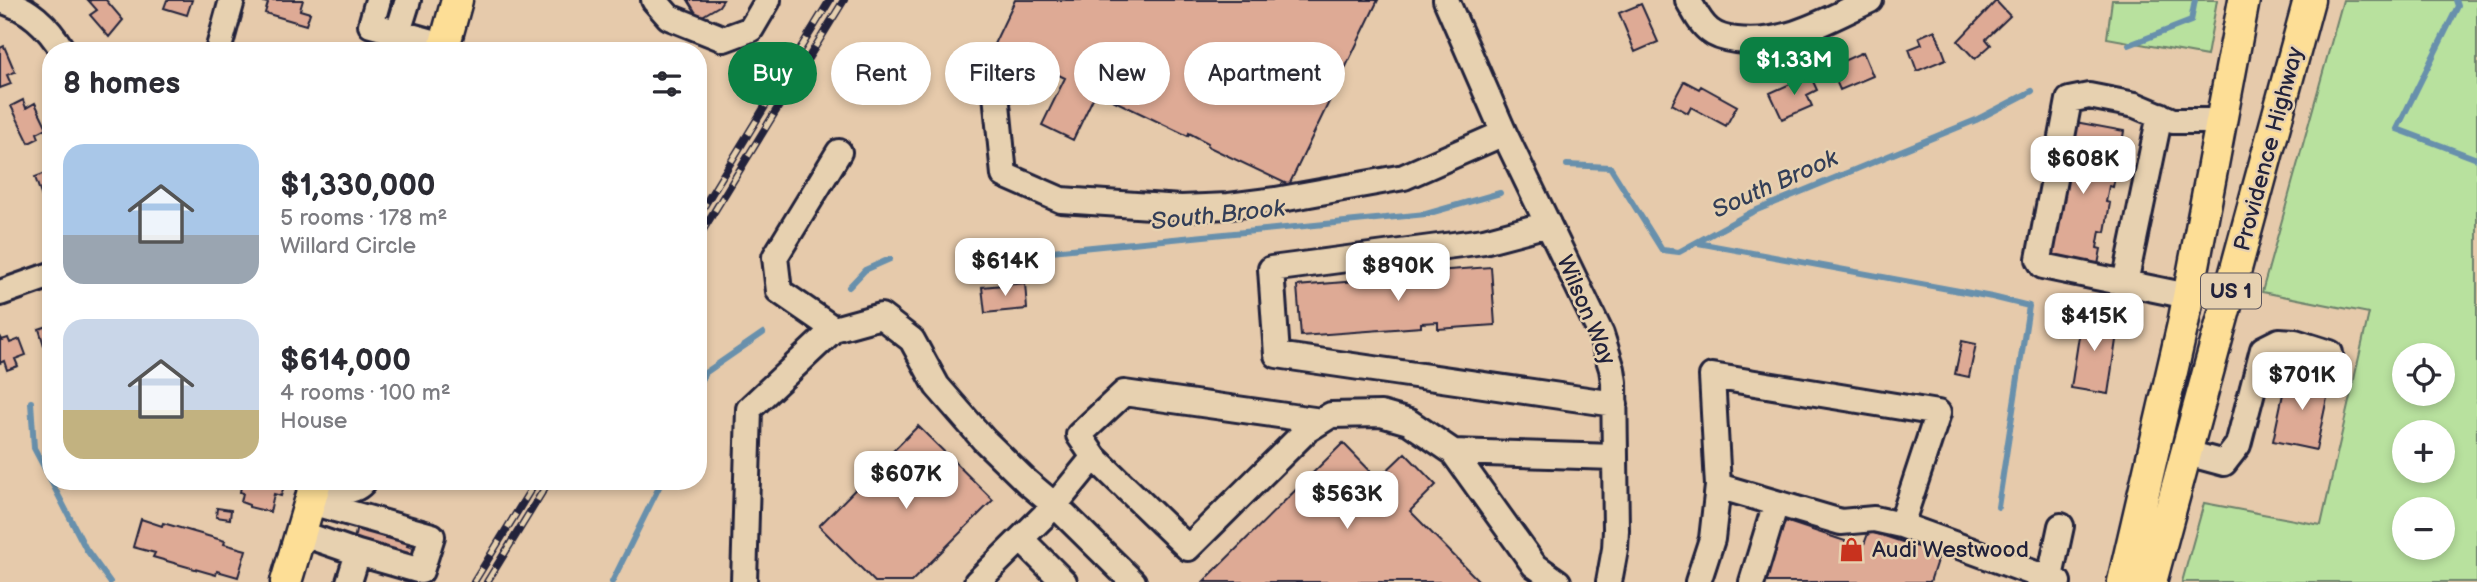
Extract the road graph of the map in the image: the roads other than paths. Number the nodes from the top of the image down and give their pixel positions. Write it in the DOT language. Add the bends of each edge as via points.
graph roads {
  1 [pos="0,0"];
  2 [pos="232,0"];
  3 [pos="378,0"];
  4 [pos="408,0"];
  5 [pos="457,0"];
  6 [pos="654,0"];
  7 [pos="768,0"];
  8 [pos="1446,0"];
  9 [pos="1688,0"];
  10 [pos="1870,0"];
  11 [pos="2244,0"];
  12 [pos="2309,0"];
  13 [pos="398,32"];
  14 [pos="57,42"];
  15 [pos="220,42"];
  16 [pos="427,42"];
  17 [pos="446,42"];
  18 [pos="997,105"];
  19 [pos="2160,116"];
  20 [pos="2222,121"];
  21 [pos="1504,133"];
  22 [pos="839,152"];
  23 [pos="1548,224"];
  24 [pos="42,278"];
  25 [pos="2126,283"];
  26 [pos="0,293"];
  27 [pos="2188,296"];
  28 [pos="834,329"];
  29 [pos="2330,352"];
  30 [pos="1615,404"];
  31 [pos="1321,421"];
  32 [pos="1453,452"];
  33 [pos="2186,453"];
  34 [pos="1094,457"];
  35 [pos="1615,457"];
  36 [pos="1718,486"];
  37 [pos="353,490"];
  38 [pos="320,494"];
  39 [pos="1776,503"];
  40 [pos="1055,505"];
  41 [pos="1901,525"];
  42 [pos="2061,526"];
  43 [pos="300,533"];
  44 [pos="1021,539"];
  45 [pos="328,544"];
  46 [pos="358,553"];
  47 [pos="2052,581"];
  48 [pos="286,582"];
  49 [pos="349,582"];
  50 [pos="744,582"];
  51 [pos="977,582"];
  52 [pos="1064,582"];
  53 [pos="1133,582"];
  54 [pos="1558,582"];
  55 [pos="1609,582"];
  56 [pos="1698,582"];
  57 [pos="1752,582"];
  58 [pos="2123,582"];
  59 [pos="2151,582"];
  1 -- 14 [label="street" via="33,14"];
  2 -- 15 [label="street"];
  3 -- 13 [label="street" via="371,25"];
  4 -- 13 [label="street"];
  5 -- 17 [label="main road"];
  6 -- 7 [label="street" via="669,16 724,39 751,29"];
  8 -- 21 [label="street, Wilson Way"];
  9 -- 10 [label="street" via="1711,32 1756,42 1801,32"];
  11 -- 20 [label="main road, Providence Highway / US 1"];
  12 -- 33 [label="main road, Providence Highway / US 1"];
  13 -- 16 [label="street"];
  18 -- 21 [label="street" via="1004,175 1061,200 1181,208 1276,200 1404,177"];
  19 -- 20 [label="street" via="2173,121"];
  19 -- 25 [label="street"];
  19 -- 25 [label="street" via="2135,105 2089,96 2069,100 2039,259 2043,266"];
  20 -- 27 [label="main road, Providence Highway / US 1"];
  21 -- 23 [label="street, Wilson Way"];
  22 -- 28 [label="street" via="775,257 779,291"];
  23 -- 30 [label="street, Wilson Way" via="1601,334 1612,369"];
  23 -- 30 [label="street" via="1484,241 1271,269 1277,355"];
  24 -- 26 [label="street"];
  25 -- 27 [label="street"];
  27 -- 58 [label="main road, Providence Highway / US 1"];
  28 -- 40 [label="street" via="881,316 906,335 961,415"];
  28 -- 50 [label="street" via="749,410"];
  29 -- 33 [label="street" via="2279,341 2263,349 2238,445 2224,463"];
  30 -- 35 [label="street, Wilson Way"];
  31 -- 32 [label="street" via="1331,415 1381,414 1409,422"];
  31 -- 34 [label="street" via="1124,393 1079,435"];
  31 -- 34 [label="street" via="1188,548"];
  32 -- 35 [label="street"];
  32 -- 54 [label="street" via="1534,565"];
  33 -- 59 [label="main road, Providence Highway / US 1"];
  34 -- 40 [label="street"];
  35 -- 55 [label="street, Wilson Way" via="1615,549"];
  36 -- 39 [label="street"];
  36 -- 41 [label="street" via="1712,376 1938,413"];
  36 -- 56 [label="street" via="1712,539"];
  37 -- 38 [label="street"];
  38 -- 43 [label="main road"];
  38 -- 45 [label="street"];
  38 -- 46 [label="street" via="432,536 421,571"];
  39 -- 41 [label="street" via="1841,522 1874,519"];
  39 -- 57 [label="street"];
  40 -- 44 [label="street"];
  40 -- 53 [label="street"];
  41 -- 47 [label="street"];
  42 -- 47 [label="street"];
  43 -- 45 [label="street"];
  43 -- 48 [label="main road"];
  44 -- 51 [label="street"];
  44 -- 52 [label="street"];
  45 -- 46 [label="street"];
  46 -- 49 [label="street"];
}
